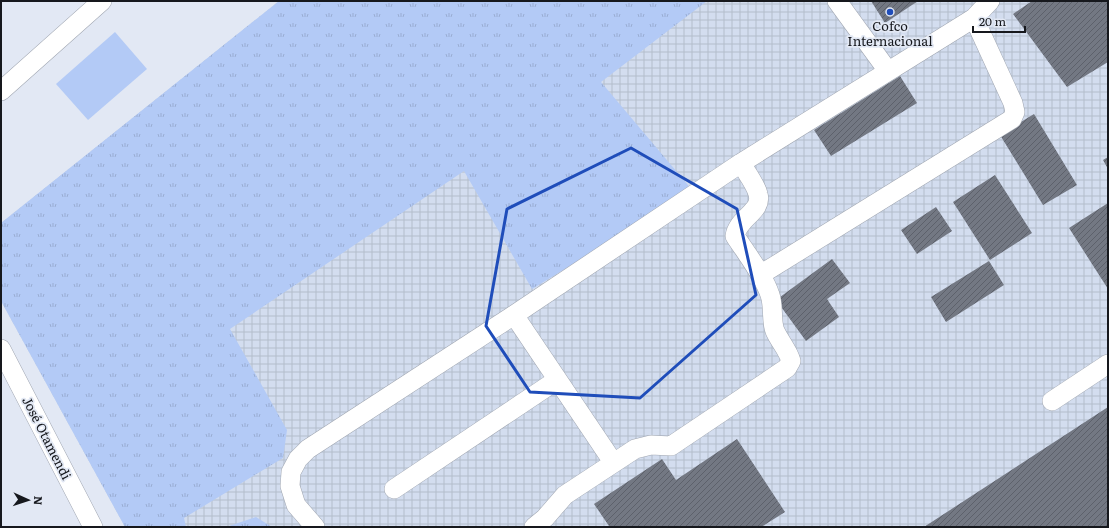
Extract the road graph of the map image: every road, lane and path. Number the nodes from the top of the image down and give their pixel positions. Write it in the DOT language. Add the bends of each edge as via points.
graph roads {
  1 [pos="102,1"];
  2 [pos="837,1"];
  3 [pos="990,1"];
  4 [pos="974,18"];
  5 [pos="888,71"];
  6 [pos="1,91"];
  7 [pos="741,163"];
  8 [pos="760,275"];
  9 [pos="514,316"];
  10 [pos="1,349"];
  11 [pos="1108,364"];
  12 [pos="557,380"];
  13 [pos="1052,401"];
  14 [pos="613,462"];
  15 [pos="394,489"];
  16 [pos="93,527"];
  17 [pos="315,527"];
  18 [pos="534,527"];
  1 -- 6 [label="street"];
  2 -- 5 [label="street"];
  3 -- 4 [label="street"];
  4 -- 5 [label="street"];
  4 -- 8 [label="street" via="1013,103 1012,119"];
  5 -- 7 [label="street"];
  7 -- 8 [label="street" via="758,193 759,203 736,229 735,236"];
  7 -- 9 [label="street"];
  8 -- 14 [label="street" via="770,293 775,331 789,353 791,361 787,368 671,446 651,445 635,449"];
  9 -- 12 [label="street"];
  9 -- 17 [label="street" via="308,449 298,459 292,472 290,486 296,505"];
  10 -- 16 [label="street, José Otamendi"];
  11 -- 13 [label="street"];
  12 -- 14 [label="street"];
  12 -- 15 [label="street"];
  14 -- 18 [label="street" via="565,495"];
}
